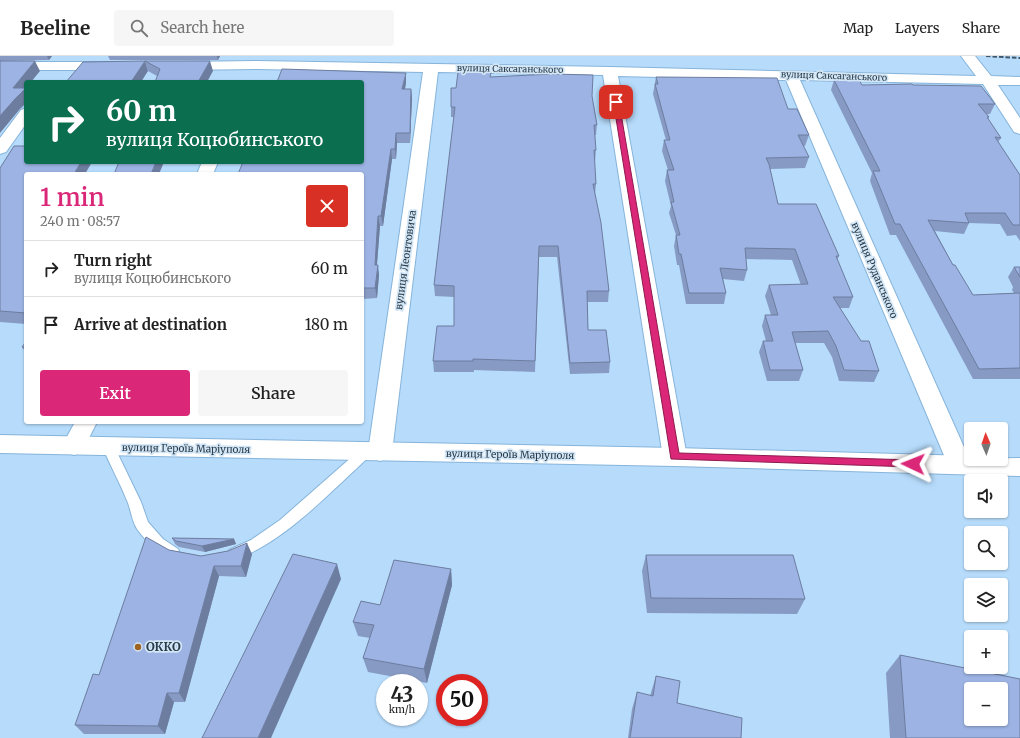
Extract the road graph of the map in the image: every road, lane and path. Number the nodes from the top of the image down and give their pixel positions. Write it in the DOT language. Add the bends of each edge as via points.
graph roads {
  1 [pos="968,56"];
  2 [pos="0,66"];
  3 [pos="123,66"];
  4 [pos="170,66"];
  5 [pos="60,67"];
  6 [pos="431,68"];
  7 [pos="610,71"];
  8 [pos="791,75"];
  9 [pos="50,80"];
  10 [pos="987,80"];
  11 [pos="1020,82"];
  12 [pos="24,116"];
  13 [pos="1020,129"];
  14 [pos="0,149"];
  15 [pos="85,424"];
  16 [pos="0,444"];
  17 [pos="74,446"];
  18 [pos="108,446"];
  19 [pos="373,452"];
  20 [pos="674,456"];
  21 [pos="960,465"];
  22 [pos="1020,467"];
  23 [pos="222,557"];
  24 [pos="187,558"];
  1 -- 10 [label="street"];
  2 -- 5 [label="street"];
  3 -- 5 [label="street"];
  4 -- 6 [label="street, вулиця Саксаганського" via="254,71"];
  5 -- 9 [label="street"];
  6 -- 7 [label="street, вулиця Саксаганського"];
  6 -- 19 [label="street, вулиця Леонтовича"];
  7 -- 8 [label="street, вулиця Саксаганського"];
  7 -- 20 [label="street"];
  8 -- 10 [label="street, вулиця Саксаганського"];
  8 -- 21 [label="street, вулиця Руданського"];
  10 -- 11 [label="street, вулиця Саксаганського"];
  10 -- 13 [label="street"];
  12 -- 14 [label="street"];
  15 -- 17 [label="street"];
  16 -- 17 [label="street, вулиця Героїв Маріуполя"];
  17 -- 18 [label="street, вулиця Героїв Маріуполя"];
  18 -- 19 [label="street, вулиця Героїв Маріуполя"];
  18 -- 24 [label="lane" via="148,534 170,552"];
  19 -- 20 [label="street, вулиця Героїв Маріуполя"];
  19 -- 23 [label="lane" via="285,524 256,544"];
  20 -- 21 [label="street, вулиця Героїв Маріуполя"];
  21 -- 22 [label="street, вулиця Героїв Маріуполя"];
}
